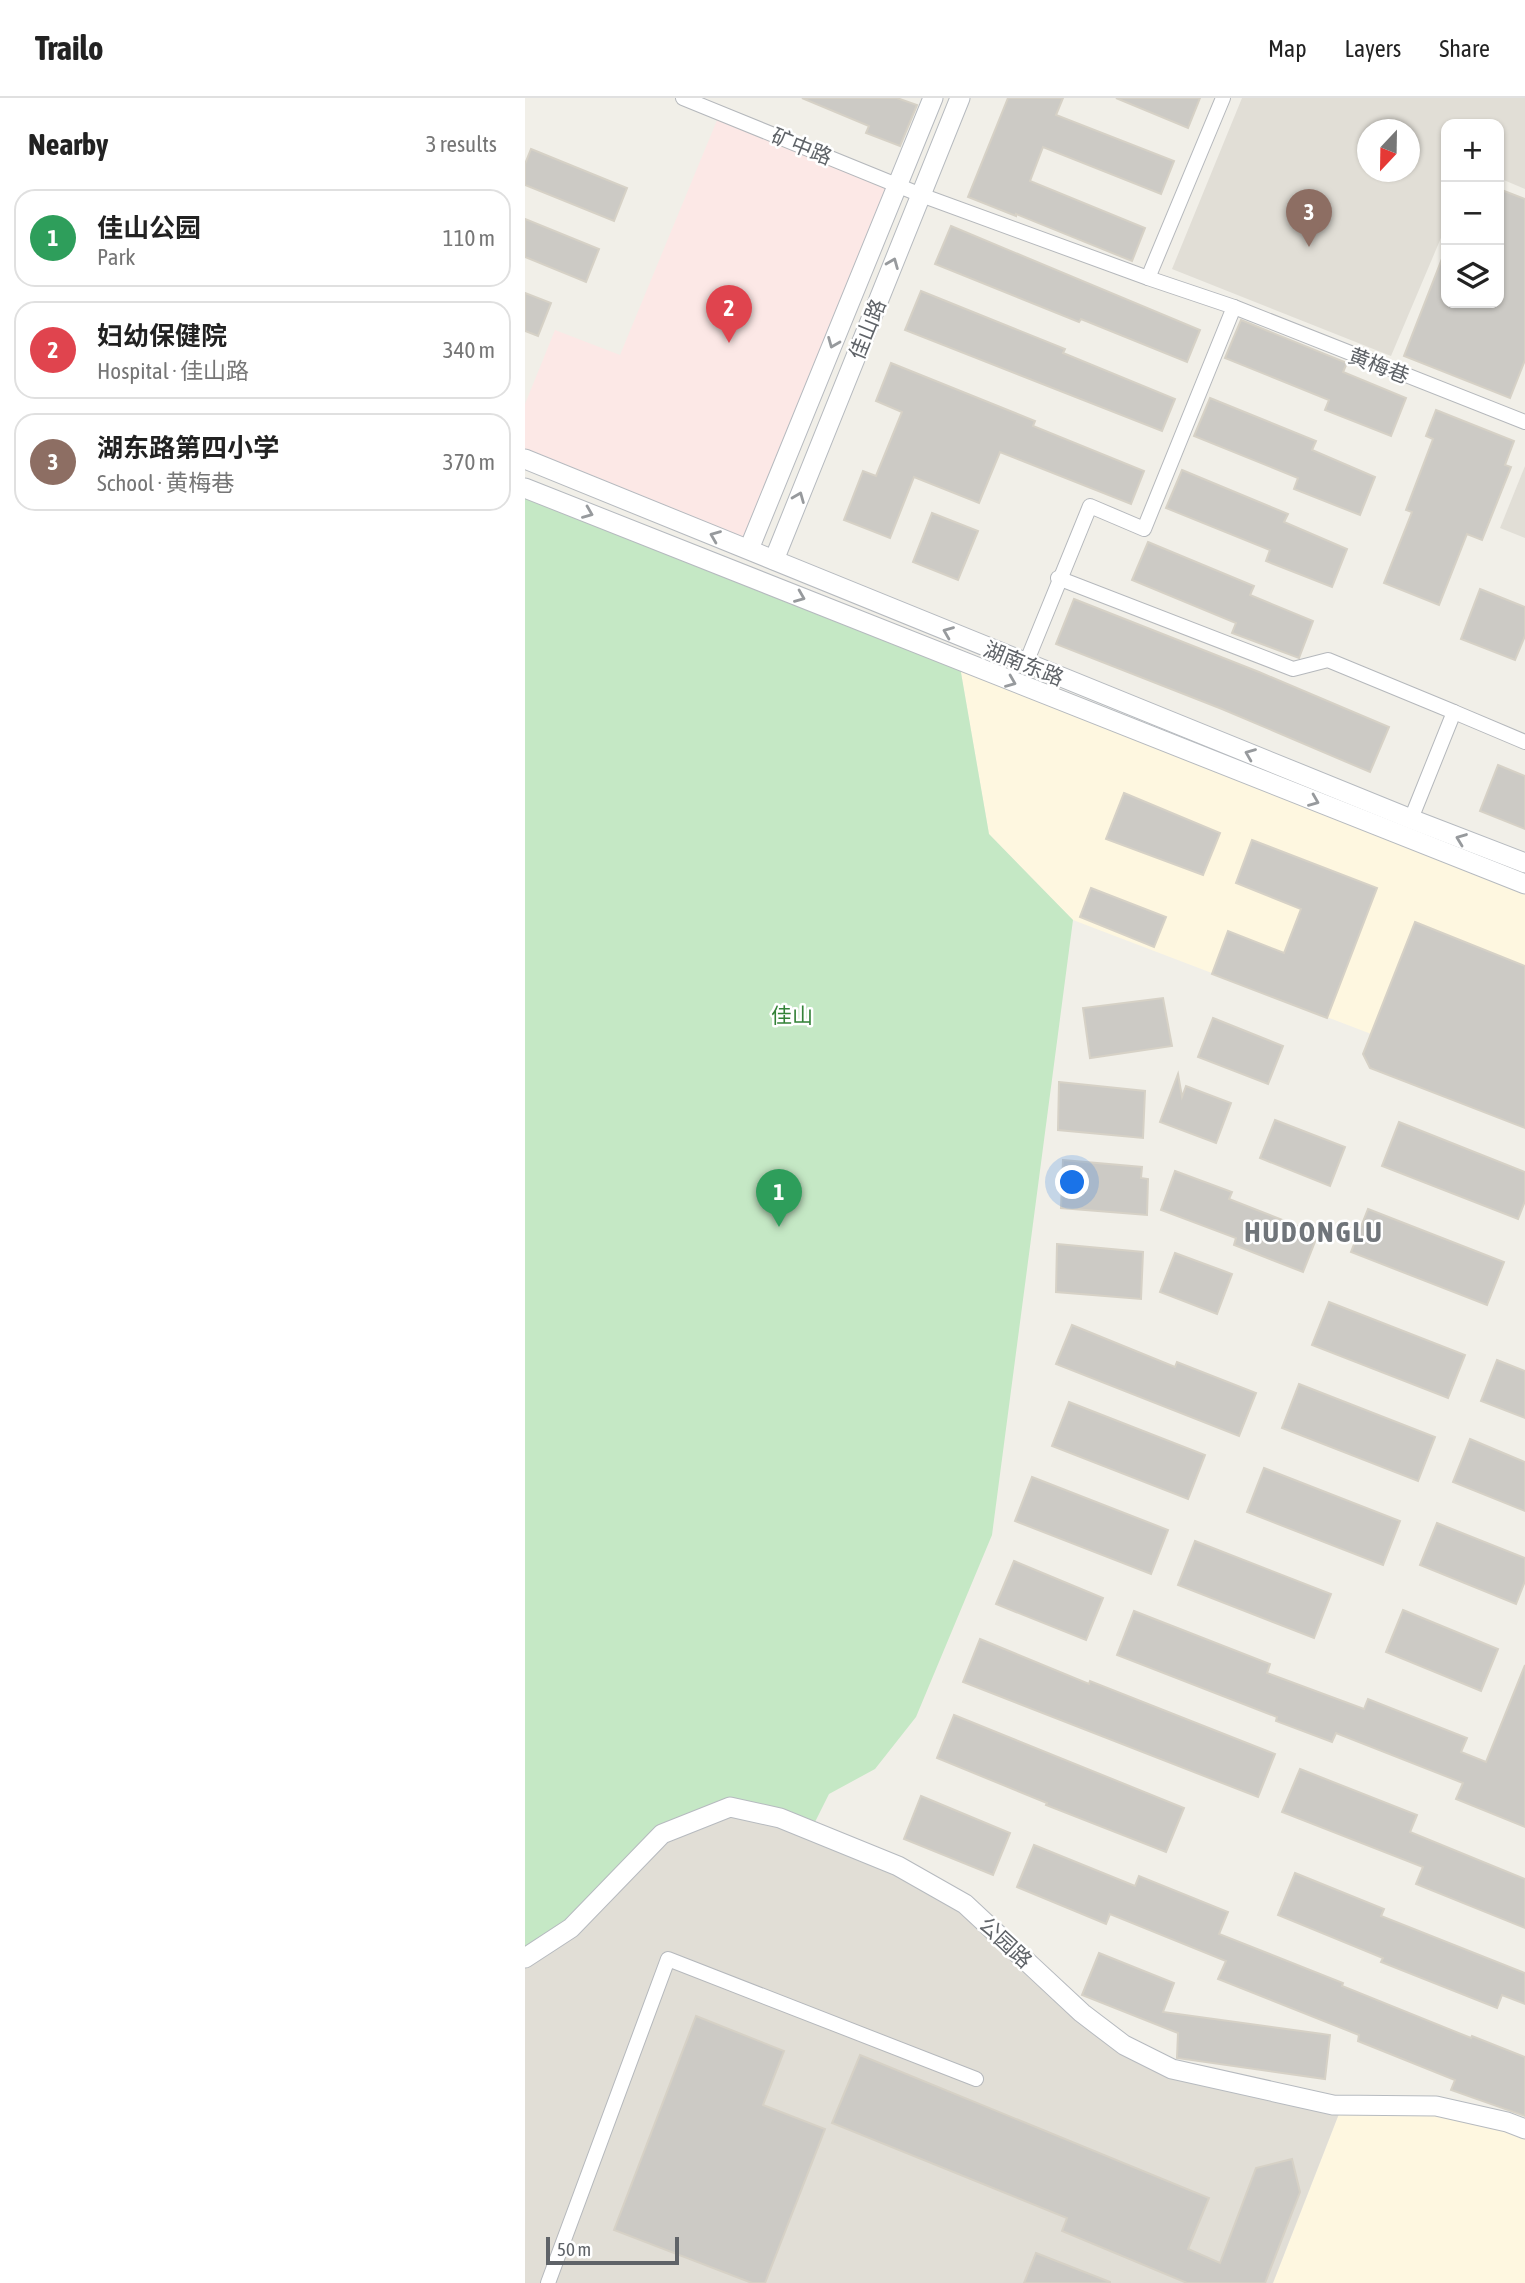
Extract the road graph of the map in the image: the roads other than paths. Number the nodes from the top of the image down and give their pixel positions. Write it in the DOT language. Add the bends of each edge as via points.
graph roads {
  1 [pos="683,98"];
  2 [pos="933,98"];
  3 [pos="960,98"];
  4 [pos="1223,98"];
  5 [pos="898,185"];
  6 [pos="921,195"];
  7 [pos="1147,278"];
  8 [pos="1234,307"];
  9 [pos="1525,422"];
  10 [pos="525,459"];
  11 [pos="525,488"];
  12 [pos="749,549"];
  13 [pos="774,560"];
  14 [pos="1059,578"];
  15 [pos="1025,663"];
  16 [pos="1454,712"];
  17 [pos="1525,742"];
  18 [pos="1411,819"];
  19 [pos="1525,863"];
  20 [pos="1525,884"];
  21 [pos="525,1958"];
  22 [pos="976,2079"];
  23 [pos="1525,2129"];
  24 [pos="548,2283"];
  1 -- 5 [label="street, 矿中路"];
  2 -- 5 [label="main road, 佳山路"];
  3 -- 6 [label="main road, 佳山路"];
  4 -- 7 [label="street"];
  5 -- 6 [label="street, 矿中路"];
  5 -- 12 [label="main road, 佳山路, one-way"];
  6 -- 7 [label="street"];
  13 -- 6 [label="main road, 佳山路, one-way"];
  7 -- 8 [label="street, 黄梅巷"];
  8 -- 9 [label="street, 黄梅巷"];
  8 -- 14 [label="street" via="1144,528 1090,506"];
  12 -- 10 [label="main road, 湖南东路, one-way"];
  11 -- 20 [label="main road, one-way"];
  12 -- 13 [label="main road, 湖南东路"];
  15 -- 13 [label="main road, 湖南东路, one-way"];
  14 -- 15 [label="street"];
  14 -- 16 [label="street" via="1293,669 1328,660"];
  18 -- 15 [label="main road, 湖南东路, one-way"];
  16 -- 17 [label="street"];
  16 -- 18 [label="street"];
  19 -- 18 [label="main road, 湖南东路, one-way"];
  21 -- 23 [label="main road, 公园路" via="571,1928 662,1834 730,1807 780,1818 898,1866 965,1904 1082,2013 1124,2045 1172,2069 1333,2105 1436,2106"];
  22 -- 24 [label="street" via="668,1959"];
}
